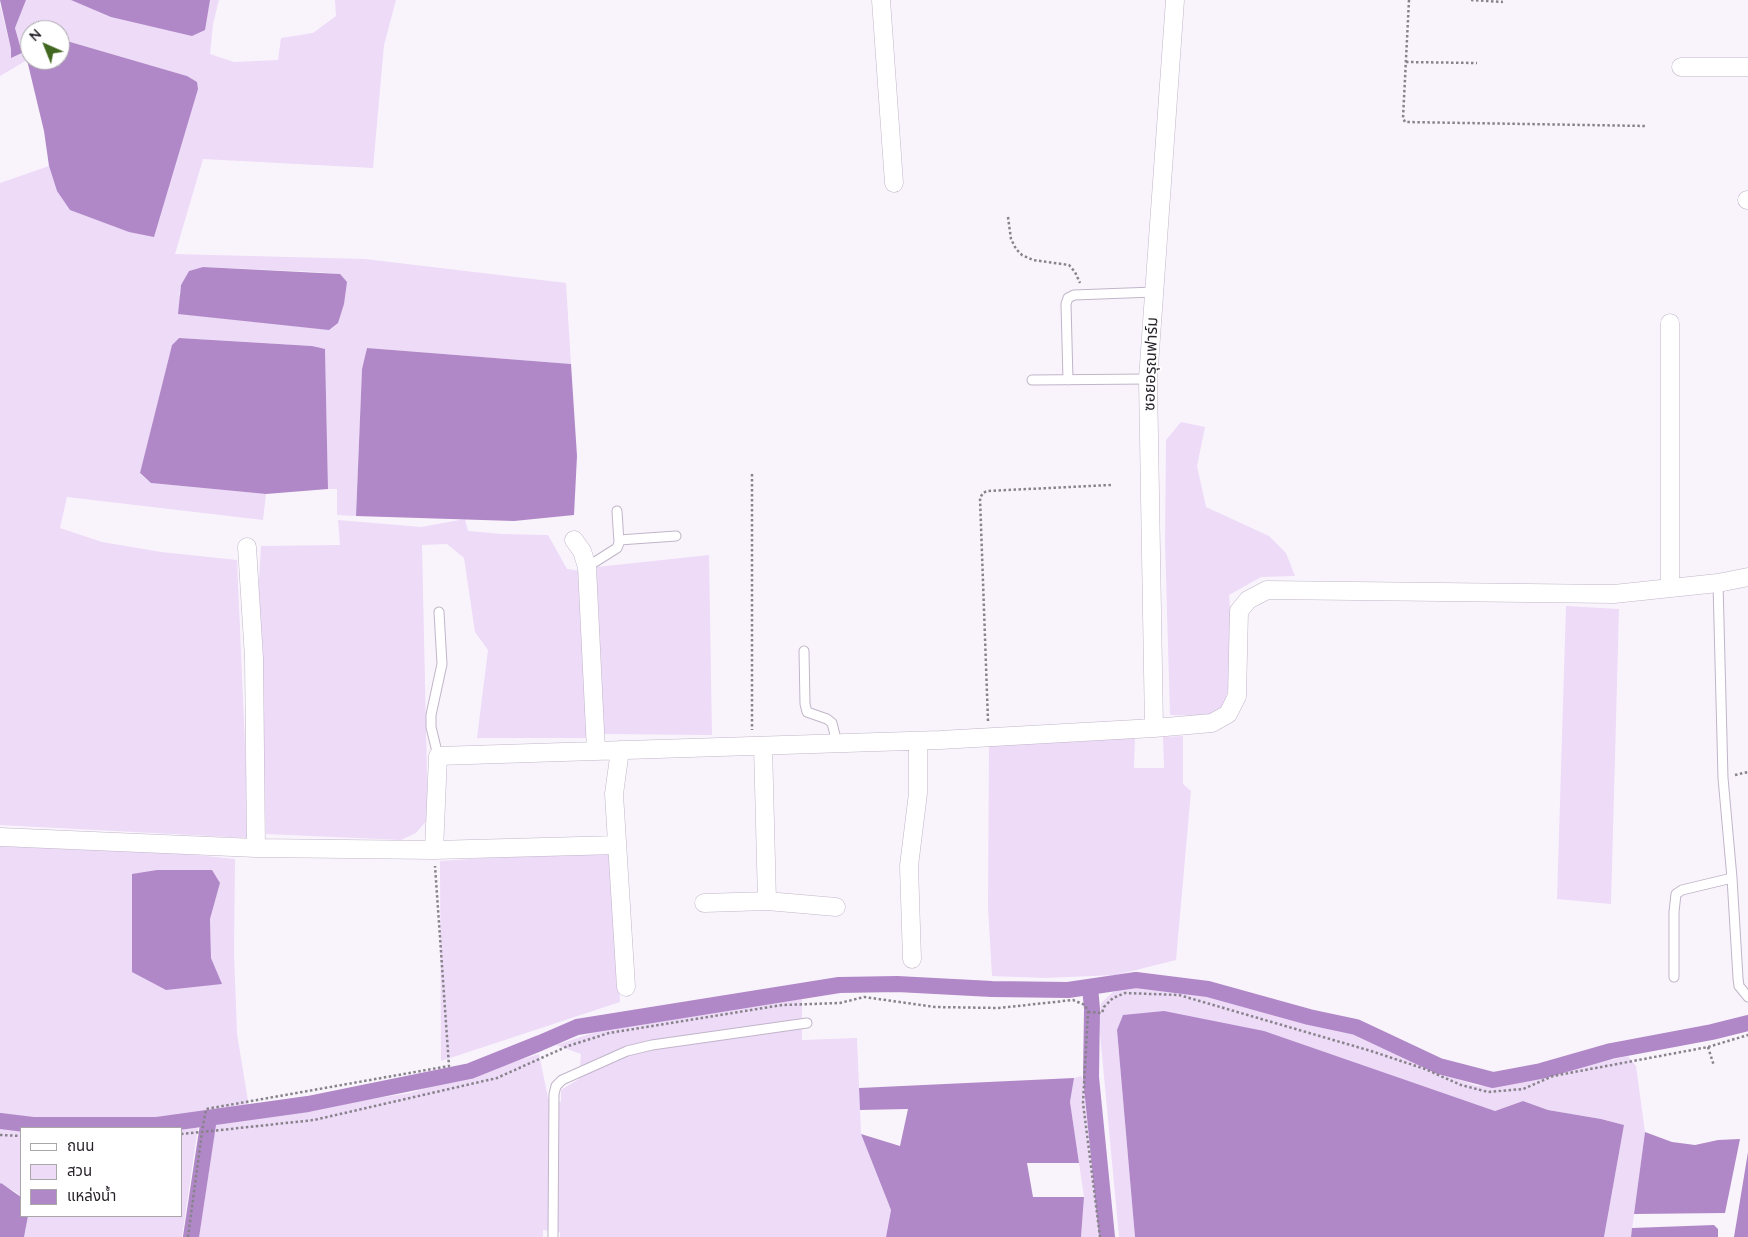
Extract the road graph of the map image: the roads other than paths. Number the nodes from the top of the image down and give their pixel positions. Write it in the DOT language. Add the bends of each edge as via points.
graph roads {
  1 [pos="881,0"];
  2 [pos="1175,0"];
  3 [pos="1681,67"];
  4 [pos="1748,67"];
  5 [pos="894,183"];
  6 [pos="1154,292"];
  7 [pos="1670,323"];
  8 [pos="1148,379"];
  9 [pos="1032,380"];
  10 [pos="1068,380"];
  11 [pos="617,511"];
  12 [pos="676,536"];
  13 [pos="574,540"];
  14 [pos="619,540"];
  15 [pos="247,547"];
  16 [pos="587,568"];
  17 [pos="1748,577"];
  18 [pos="1718,583"];
  19 [pos="1670,588"];
  20 [pos="439,612"];
  21 [pos="804,651"];
  22 [pos="1154,728"];
  23 [pos="918,741"];
  24 [pos="837,743"];
  25 [pos="758,746"];
  26 [pos="620,750"];
  27 [pos="596,751"];
  28 [pos="438,756"];
  29 [pos="0,837"];
  30 [pos="617,845"];
  31 [pos="256,848"];
  32 [pos="434,850"];
  33 [pos="1732,878"];
  34 [pos="767,901"];
  35 [pos="704,903"];
  36 [pos="836,906"];
  37 [pos="912,959"];
  38 [pos="1674,977"];
  39 [pos="626,987"];
  40 [pos="1748,997"];
  41 [pos="807,1023"];
  42 [pos="553,1237"];
  1 -- 5 [label="street"];
  2 -- 6 [label="street, ซอยอรุณฟาร์ม"];
  3 -- 4 [label="street"];
  6 -- 8 [label="street, ซอยอรุณฟาร์ม"];
  6 -- 10 [label="lane" via="1074,295 1068,298"];
  7 -- 19 [label="street"];
  8 -- 10 [label="lane"];
  8 -- 22 [label="street, ซอยอรุณฟาร์ม"];
  9 -- 10 [label="lane"];
  11 -- 14 [label="lane"];
  12 -- 14 [label="lane"];
  13 -- 16 [label="street" via="582,550"];
  14 -- 16 [label="lane" via="617,548"];
  15 -- 31 [label="street" via="254,658"];
  16 -- 27 [label="street"];
  17 -- 18 [label="street"];
  18 -- 19 [label="street"];
  18 -- 33 [label="lane" via="1723,778"];
  19 -- 22 [label="street" via="1614,594 1267,590 1248,600 1239,611 1237,696 1228,714 1212,723"];
  20 -- 28 [label="lane" via="442,664 431,715"];
  21 -- 24 [label="lane" via="807,712 832,723"];
  22 -- 23 [label="street"];
  23 -- 24 [label="street"];
  23 -- 37 [label="street" via="918,793 909,866"];
  24 -- 25 [label="street"];
  25 -- 26 [label="street"];
  25 -- 34 [label="street"];
  26 -- 27 [label="street"];
  26 -- 30 [label="street" via="614,794"];
  27 -- 28 [label="street"];
  28 -- 32 [label="street"];
  29 -- 31 [label="street"];
  30 -- 32 [label="street"];
  30 -- 39 [label="street"];
  31 -- 32 [label="street"];
  33 -- 38 [label="lane" via="1676,894"];
  33 -- 40 [label="lane" via="1739,986"];
  34 -- 35 [label="street"];
  34 -- 36 [label="street"];
  41 -- 42 [label="lane" via="652,1045 627,1051 562,1080 554,1094"];
}
